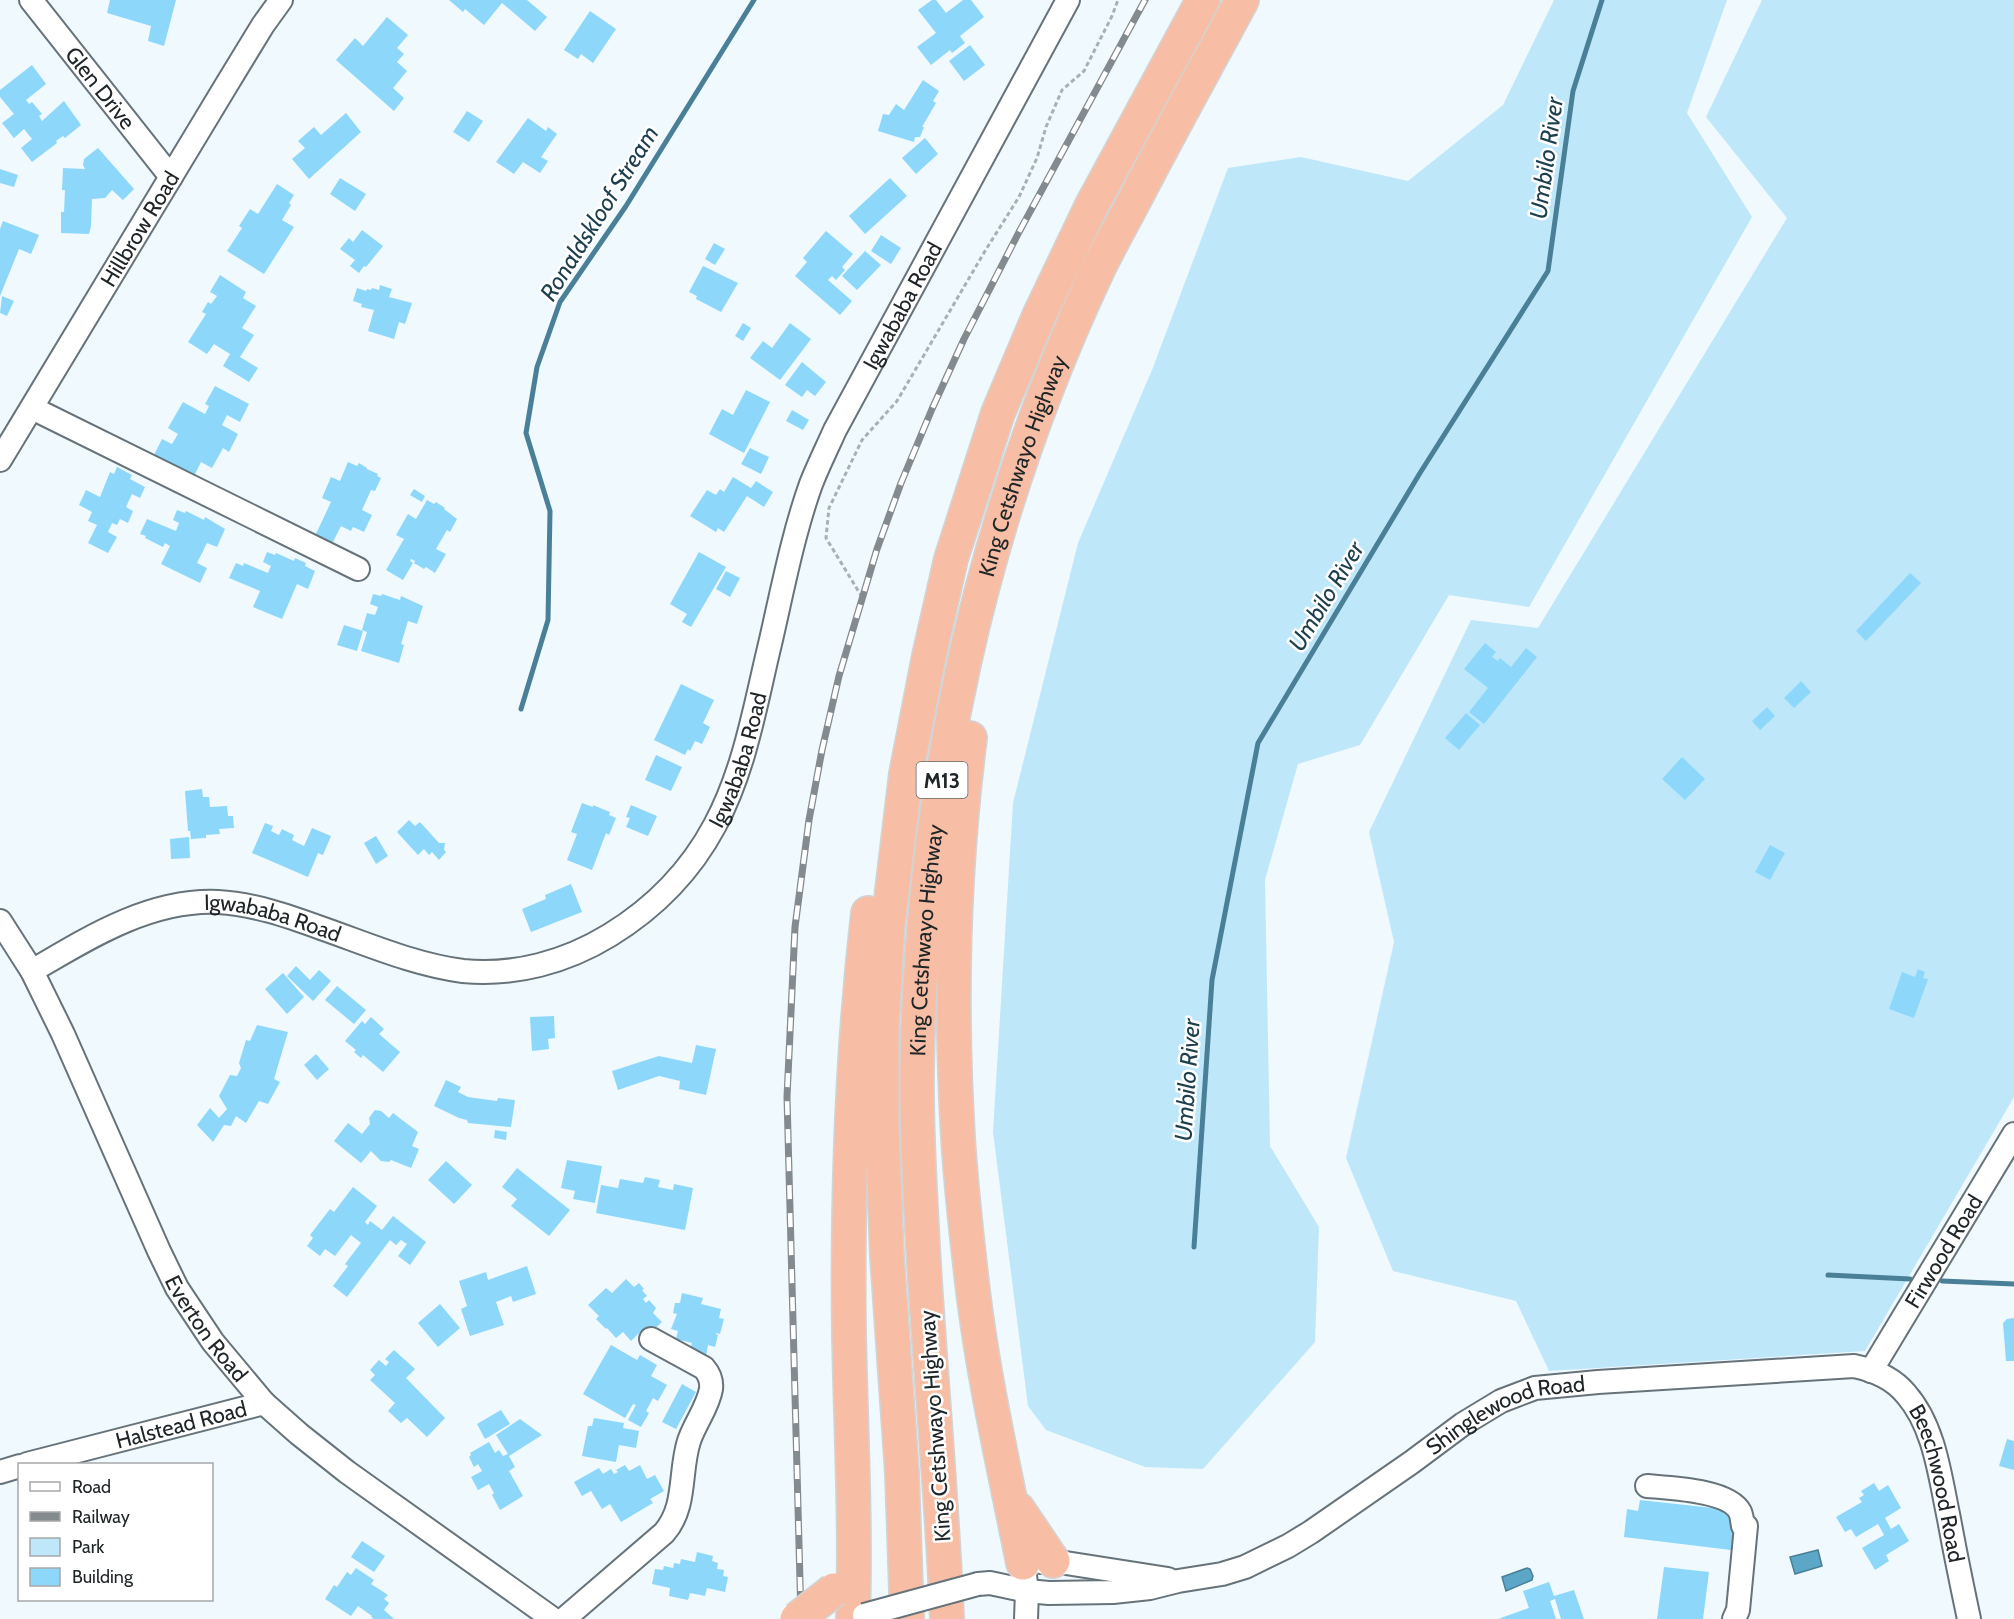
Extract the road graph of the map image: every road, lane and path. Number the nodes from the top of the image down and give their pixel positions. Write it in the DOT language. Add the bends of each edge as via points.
graph roads {
  1 [pos="31,0"];
  2 [pos="281,0"];
  3 [pos="1068,0"];
  4 [pos="1118,0"];
  5 [pos="1203,0"];
  6 [pos="1242,0"];
  7 [pos="171,177"];
  8 [pos="32,408"];
  9 [pos="0,460"];
  10 [pos="998,532"];
  11 [pos="951,559"];
  12 [pos="358,569"];
  13 [pos="862,597"];
  14 [pos="0,921"];
  15 [pos="32,971"];
  16 [pos="2014,1134"];
  17 [pos="651,1339"];
  18 [pos="1871,1371"];
  19 [pos="264,1403"];
  20 [pos="31,1463"];
  21 [pos="18,1467"];
  22 [pos="0,1472"];
  23 [pos="1647,1486"];
  24 [pos="855,1559"];
  25 [pos="1034,1571"];
  26 [pos="1178,1581"];
  27 [pos="856,1618"];
  28 [pos="553,1619"];
  29 [pos="564,1619"];
  30 [pos="797,1619"];
  31 [pos="907,1619"];
  32 [pos="947,1619"];
  33 [pos="1026,1619"];
  34 [pos="1734,1619"];
  35 [pos="1969,1619"];
  1 -- 7 [label="street, Glen Drive"];
  2 -- 7 [label="street, Hillbrow Road"];
  3 -- 15 [label="street, Igwababa Road" via="835,430 811,485 796,537 735,783 698,853 660,899 637,919 588,948 536,967 463,970 394,953 283,914 219,902 150,911 106,930"];
  4 -- 13 [label="path" via="1084,71 1062,90 1019,197 897,401 862,440 829,508 826,538"];
  5 -- 11 [label="highway, King Cetshwayo Highway / M13" via="1092,205 1039,316 998,413"];
  6 -- 10 [label="highway, King Cetshwayo Highway / M13" via="1096,273 1047,387"];
  7 -- 8 [label="street, Hillbrow Road"];
  8 -- 9 [label="street, Hillbrow Road"];
  8 -- 12 [label="street"];
  10 -- 25 [label="highway" via="996,575 961,823 954,1005 958,1137 973,1292 993,1418 1010,1498"];
  10 -- 32 [label="highway, King Cetshwayo Highway / M13" via="967,647 944,767 919,1001 919,1171"];
  11 -- 24 [label="highway" via="906,686 881,816 862,970 849,1188"];
  11 -- 31 [label="highway, King Cetshwayo Highway / M13" via="906,774 888,924 882,1027 883,1189 902,1473"];
  14 -- 15 [label="street, Everton Road"];
  15 -- 19 [label="street, Everton Road" via="177,1288 213,1342"];
  16 -- 18 [label="street, Firwood Road"];
  17 -- 29 [label="street" via="704,1368 710,1377 711,1389 687,1449 679,1505 674,1521 664,1533"];
  18 -- 26 [label="street, Shinglewood Road" via="1848,1366 1535,1388 1501,1401 1463,1424 1288,1546 1235,1570"];
  18 -- 35 [label="street, Beechwood Road" via="1890,1379 1905,1392 1923,1420 1939,1471"];
  19 -- 20 [label="street, Halstead Road"];
  19 -- 28 [label="street, Everton Road" via="347,1472"];
  21 -- 22 [label="street"];
  23 -- 34 [label="street" via="1690,1490 1728,1500 1739,1511 1746,1526"];
  24 -- 27 [label="highway"];
  24 -- 30 [label="highway, bridge" via="834,1590"];
  25 -- 26 [label="street, Shinglewood Road"];
  25 -- 26 [label="street, Shinglewood Road" via="1049,1593 1113,1592"];
  25 -- 27 [label="street, bridge"];
  25 -- 33 [label="street"];
}
